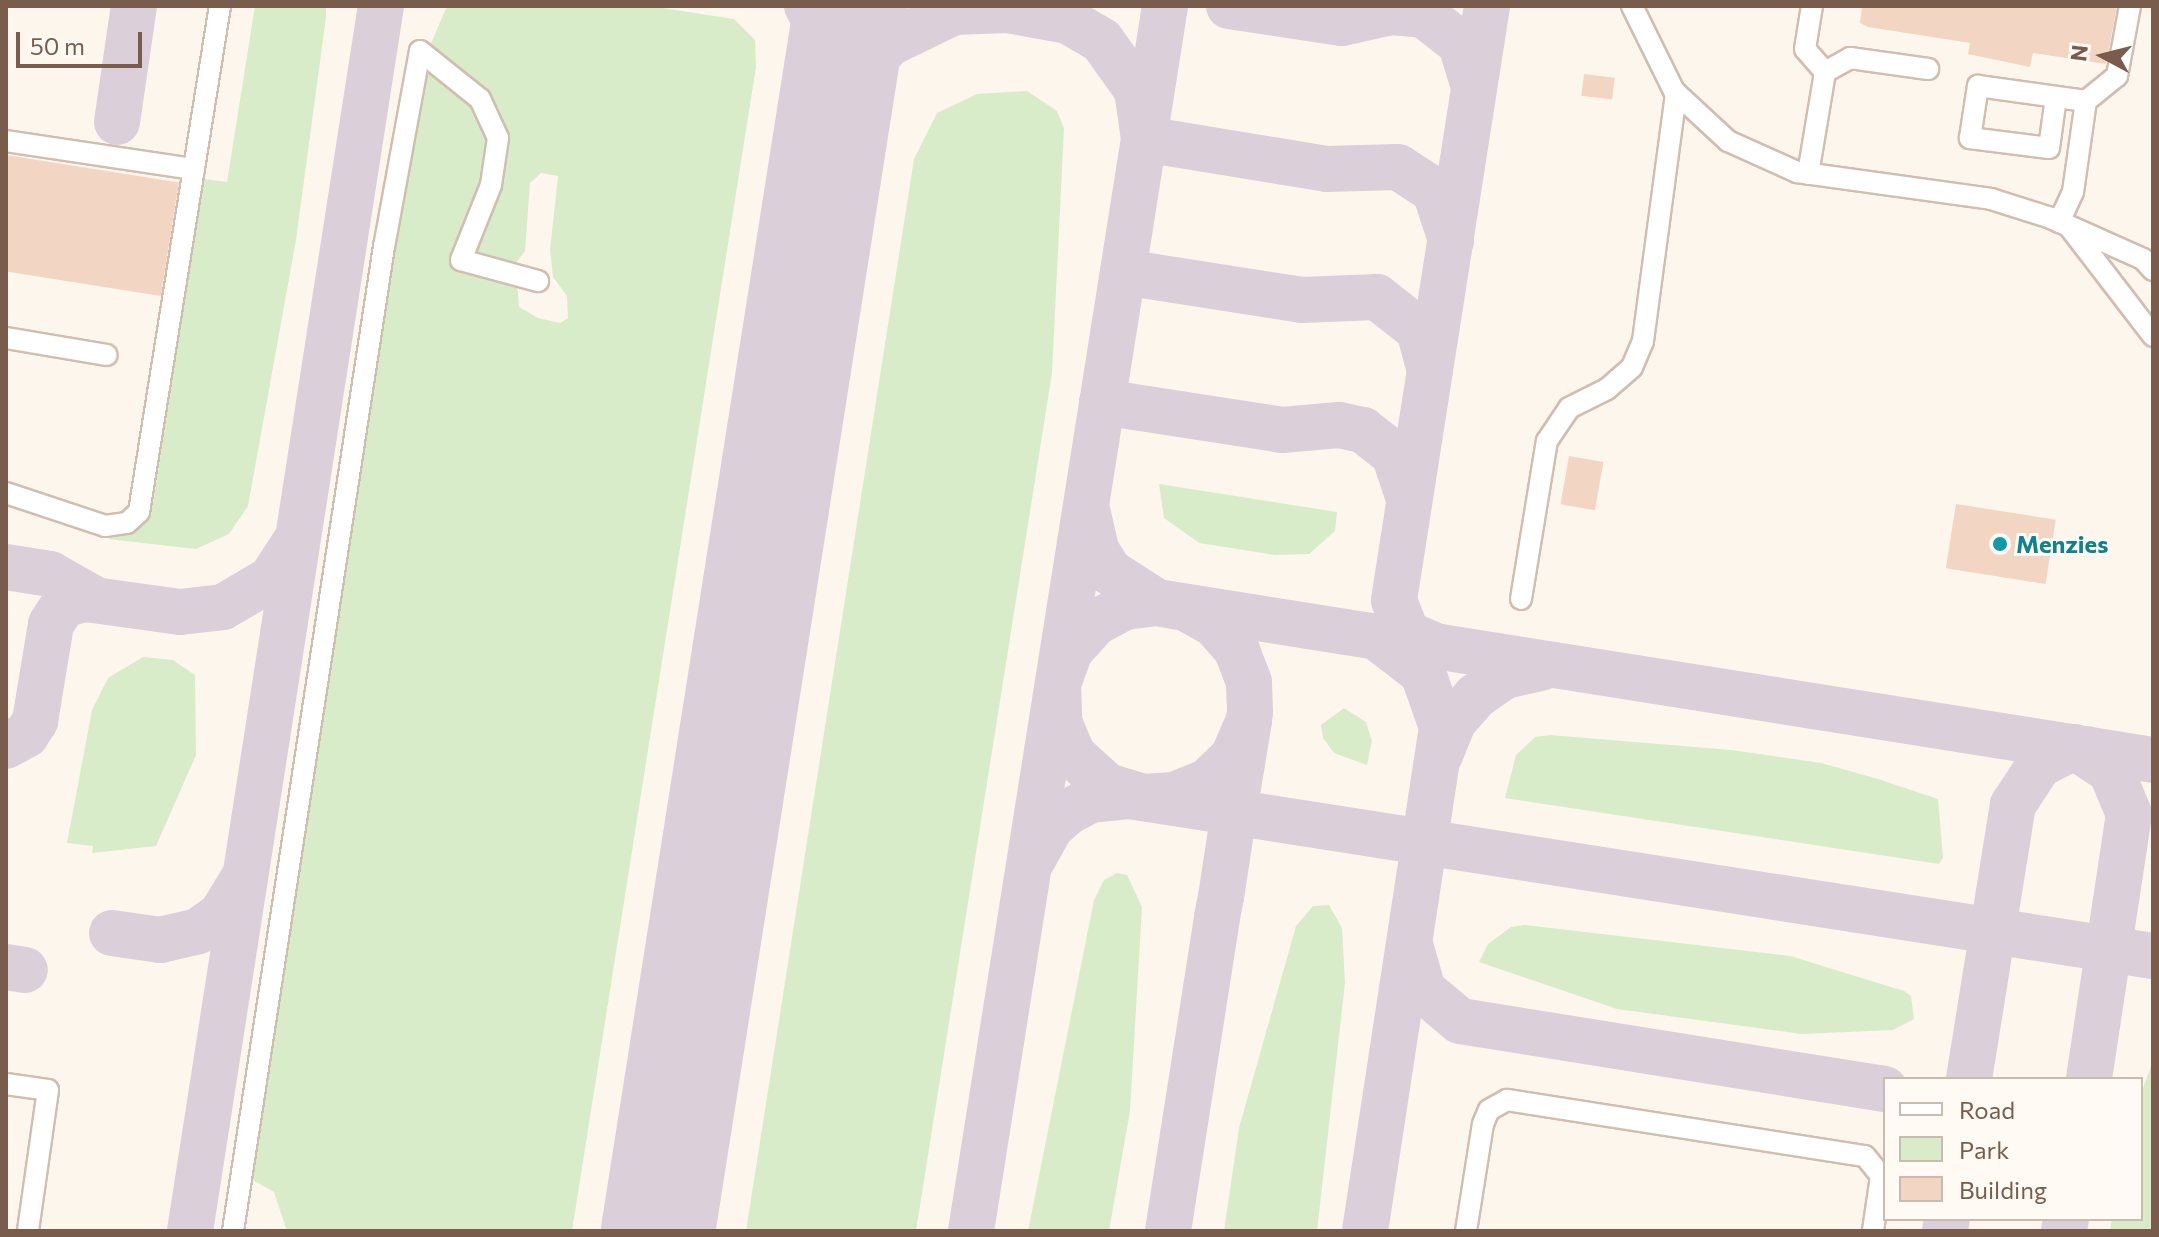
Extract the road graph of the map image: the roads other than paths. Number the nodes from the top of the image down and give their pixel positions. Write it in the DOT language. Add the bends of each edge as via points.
graph roads {
  1 [pos="220,6"];
  2 [pos="1632,6"];
  3 [pos="1812,6"];
  4 [pos="2130,6"];
  5 [pos="1928,69"];
  6 [pos="1825,72"];
  7 [pos="1676,93"];
  8 [pos="2056,97"];
  9 [pos="2086,101"];
  10 [pos="6,141"];
  11 [pos="194,169"];
  12 [pos="1808,174"];
  13 [pos="2064,224"];
  14 [pos="2153,270"];
  15 [pos="538,281"];
  16 [pos="2153,286"];
  17 [pos="2153,313"];
  18 [pos="2153,336"];
  19 [pos="6,338"];
  20 [pos="107,355"];
  21 [pos="6,493"];
  22 [pos="1521,599"];
  23 [pos="6,1084"];
  24 [pos="28,1231"];
  25 [pos="233,1231"];
  26 [pos="1466,1231"];
  27 [pos="1873,1231"];
  1 -- 11 [label="street"];
  2 -- 7 [label="street" via="1656,65"];
  3 -- 6 [label="street" via="1805,49"];
  4 -- 9 [label="street" via="2117,76"];
  5 -- 6 [label="street" via="1850,58"];
  6 -- 12 [label="street"];
  7 -- 12 [label="street" via="1728,141"];
  7 -- 22 [label="street" via="1643,341 1632,367 1569,408 1547,441"];
  8 -- 8 [label="street" via="1978,86 1970,138 2049,148"];
  8 -- 9 [label="street"];
  9 -- 13 [label="street"];
  10 -- 11 [label="street"];
  11 -- 21 [label="street" via="139,512 127,523 105,526"];
  12 -- 13 [label="street" via="1991,199"];
  13 -- 14 [label="street" via="2143,259"];
  13 -- 16 [label="street" via="2130,261"];
  13 -- 17 [label="street"];
  13 -- 18 [label="street"];
  15 -- 25 [label="street" via="461,260 491,185 496,128 480,99 420,51 384,247"];
  19 -- 20 [label="street"];
  23 -- 24 [label="street" via="48,1090"];
  26 -- 27 [label="street" via="1483,1124 1489,1110 1507,1100 1865,1156 1881,1176"];
}
